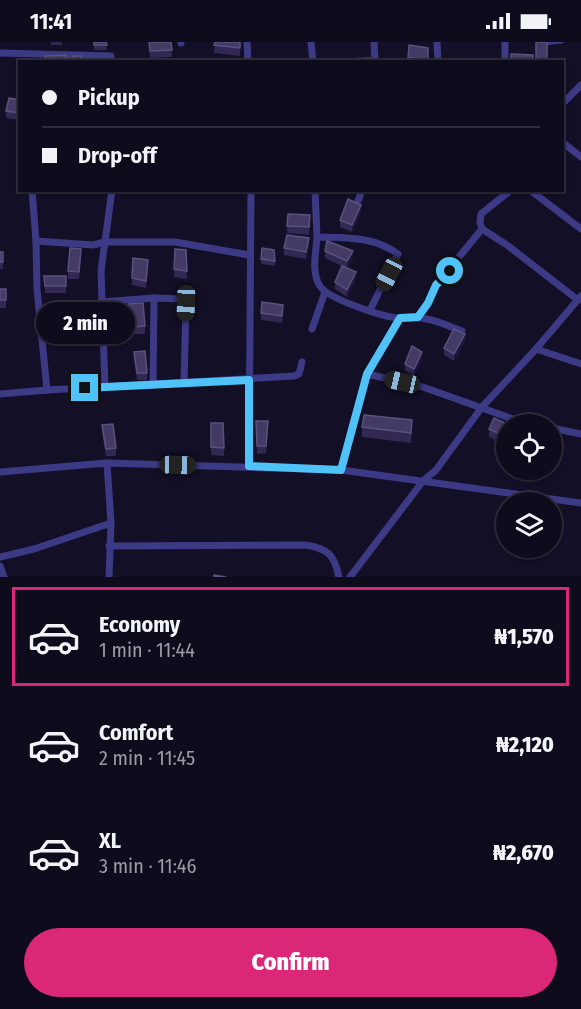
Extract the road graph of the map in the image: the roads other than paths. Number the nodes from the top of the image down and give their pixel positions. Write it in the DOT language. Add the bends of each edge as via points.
graph roads {
  1 [pos="247,42"];
  2 [pos="311,42"];
  3 [pos="374,42"];
  4 [pos="437,42"];
  5 [pos="506,42"];
  6 [pos="538,42"];
  7 [pos="562,42"];
  8 [pos="0,53"];
  9 [pos="111,56"];
  10 [pos="35,58"];
  11 [pos="248,60"];
  12 [pos="313,60"];
  13 [pos="375,60"];
  14 [pos="438,60"];
  15 [pos="505,60"];
  16 [pos="581,85"];
  17 [pos="564,102"];
  18 [pos="564,144"];
  19 [pos="581,157"];
  20 [pos="32,192"];
  21 [pos="112,192"];
  22 [pos="251,192"];
  23 [pos="315,192"];
  24 [pos="361,192"];
  25 [pos="508,192"];
  26 [pos="533,192"];
  27 [pos="358,201"];
  28 [pos="482,229"];
  29 [pos="581,229"];
  30 [pos="317,237"];
  31 [pos="36,241"];
  32 [pos="105,242"];
  33 [pos="249,255"];
  34 [pos="325,292"];
  35 [pos="154,298"];
  36 [pos="579,298"];
  37 [pos="101,302"];
  38 [pos="370,310"];
  39 [pos="418,317"];
  40 [pos="400,318"];
  41 [pos="312,329"];
  42 [pos="462,331"];
  43 [pos="536,349"];
  44 [pos="302,362"];
  45 [pos="581,364"];
  46 [pos="367,374"];
  47 [pos="249,380"];
  48 [pos="183,383"];
  49 [pos="153,385"];
  50 [pos="105,387"];
  51 [pos="47,390"];
  52 [pos="0,394"];
  53 [pos="482,407"];
  54 [pos="500,414"];
  55 [pos="562,430"];
  56 [pos="581,434"];
  57 [pos="107,463"];
  58 [pos="249,466"];
  59 [pos="341,470"];
  60 [pos="0,472"];
  61 [pos="423,481"];
  62 [pos="581,503"];
  63 [pos="111,523"];
  64 [pos="109,546"];
  65 [pos="0,557"];
  66 [pos="0,566"];
  67 [pos="4,577"];
  68 [pos="110,577"];
  69 [pos="339,577"];
  70 [pos="350,577"];
  1 -- 11 [label="street"];
  2 -- 12 [label="street"];
  3 -- 13 [label="street"];
  4 -- 14 [label="street"];
  5 -- 15 [label="street"];
  6 -- 7 [label="lane"];
  8 -- 10 [label="street"];
  9 -- 10 [label="street"];
  16 -- 17 [label="street"];
  18 -- 19 [label="street"];
  20 -- 31 [label="street"];
  21 -- 32 [label="street"];
  22 -- 33 [label="street"];
  23 -- 30 [label="street"];
  24 -- 27 [label="street"];
  25 -- 28 [label="street" via="481,214"];
  26 -- 29 [label="street"];
  28 -- 36 [label="street"];
  28 -- 39 [label="street" via="436,285"];
  30 -- 34 [label="street" via="315,273"];
  30 -- 38 [label="street" via="368,240 398,254"];
  31 -- 32 [label="street" via="93,245"];
  31 -- 51 [label="street"];
  32 -- 33 [label="street" via="175,242"];
  32 -- 37 [label="street"];
  33 -- 47 [label="street"];
  34 -- 38 [label="street"];
  34 -- 41 [label="street"];
  35 -- 37 [label="street"];
  35 -- 48 [label="street" via="186,301"];
  35 -- 49 [label="street"];
  36 -- 43 [label="street"];
  37 -- 50 [label="street"];
  38 -- 40 [label="street"];
  39 -- 40 [label="street"];
  39 -- 42 [label="street"];
  40 -- 46 [label="street"];
  43 -- 45 [label="street"];
  43 -- 53 [label="street"];
  44 -- 47 [label="street" via="299,374"];
  46 -- 53 [label="street" via="420,386"];
  46 -- 59 [label="street"];
  47 -- 48 [label="street"];
  47 -- 58 [label="street"];
  48 -- 49 [label="street"];
  49 -- 50 [label="street"];
  50 -- 51 [label="street"];
  51 -- 52 [label="street"];
  53 -- 54 [label="street"];
  53 -- 61 [label="street" via="436,470"];
  55 -- 56 [label="street"];
  57 -- 58 [label="street"];
  57 -- 60 [label="street"];
  57 -- 63 [label="street"];
  58 -- 59 [label="street"];
  59 -- 61 [label="street"];
  61 -- 62 [label="street"];
  61 -- 70 [label="street"];
  63 -- 64 [label="street"];
  63 -- 65 [label="street"];
  64 -- 68 [label="street"];
  64 -- 69 [label="street" via="306,545 323,548 336,561"];
  66 -- 67 [label="street"];
}
